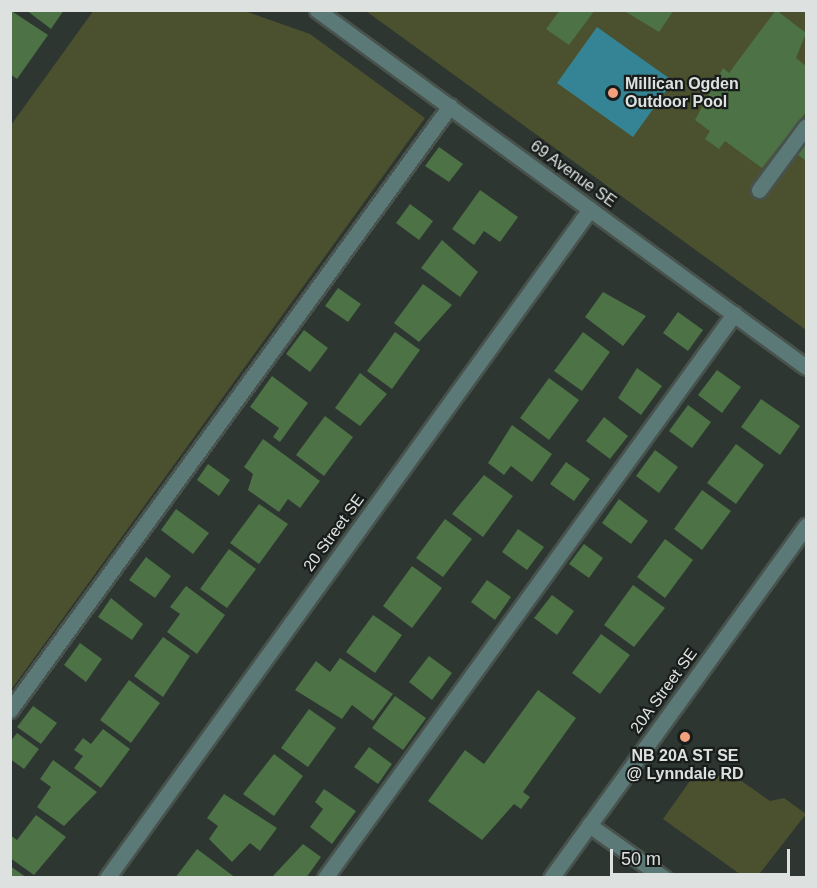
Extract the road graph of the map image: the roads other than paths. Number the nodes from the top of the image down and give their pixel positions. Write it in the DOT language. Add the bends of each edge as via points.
graph roads {
  1 [pos="317,10"];
  2 [pos="450,106"];
  3 [pos="807,126"];
  4 [pos="759,190"];
  5 [pos="590,209"];
  6 [pos="734,314"];
  7 [pos="807,367"];
  8 [pos="807,526"];
  9 [pos="10,710"];
  10 [pos="589,825"];
  11 [pos="107,878"];
  12 [pos="325,878"];
  13 [pos="551,878"];
  14 [pos="664,878"];
  1 -- 2 [label="street, 69 Avenue SE"];
  2 -- 5 [label="street, 69 Avenue SE"];
  2 -- 9 [label="street"];
  3 -- 4 [label="street"];
  5 -- 6 [label="street, 69 Avenue SE"];
  5 -- 11 [label="street, 20 Street SE"];
  6 -- 7 [label="street, 69 Avenue SE"];
  6 -- 12 [label="street"];
  8 -- 10 [label="street, 20A Street SE"];
  10 -- 13 [label="street, 20A Street SE"];
  10 -- 14 [label="street"];
}
